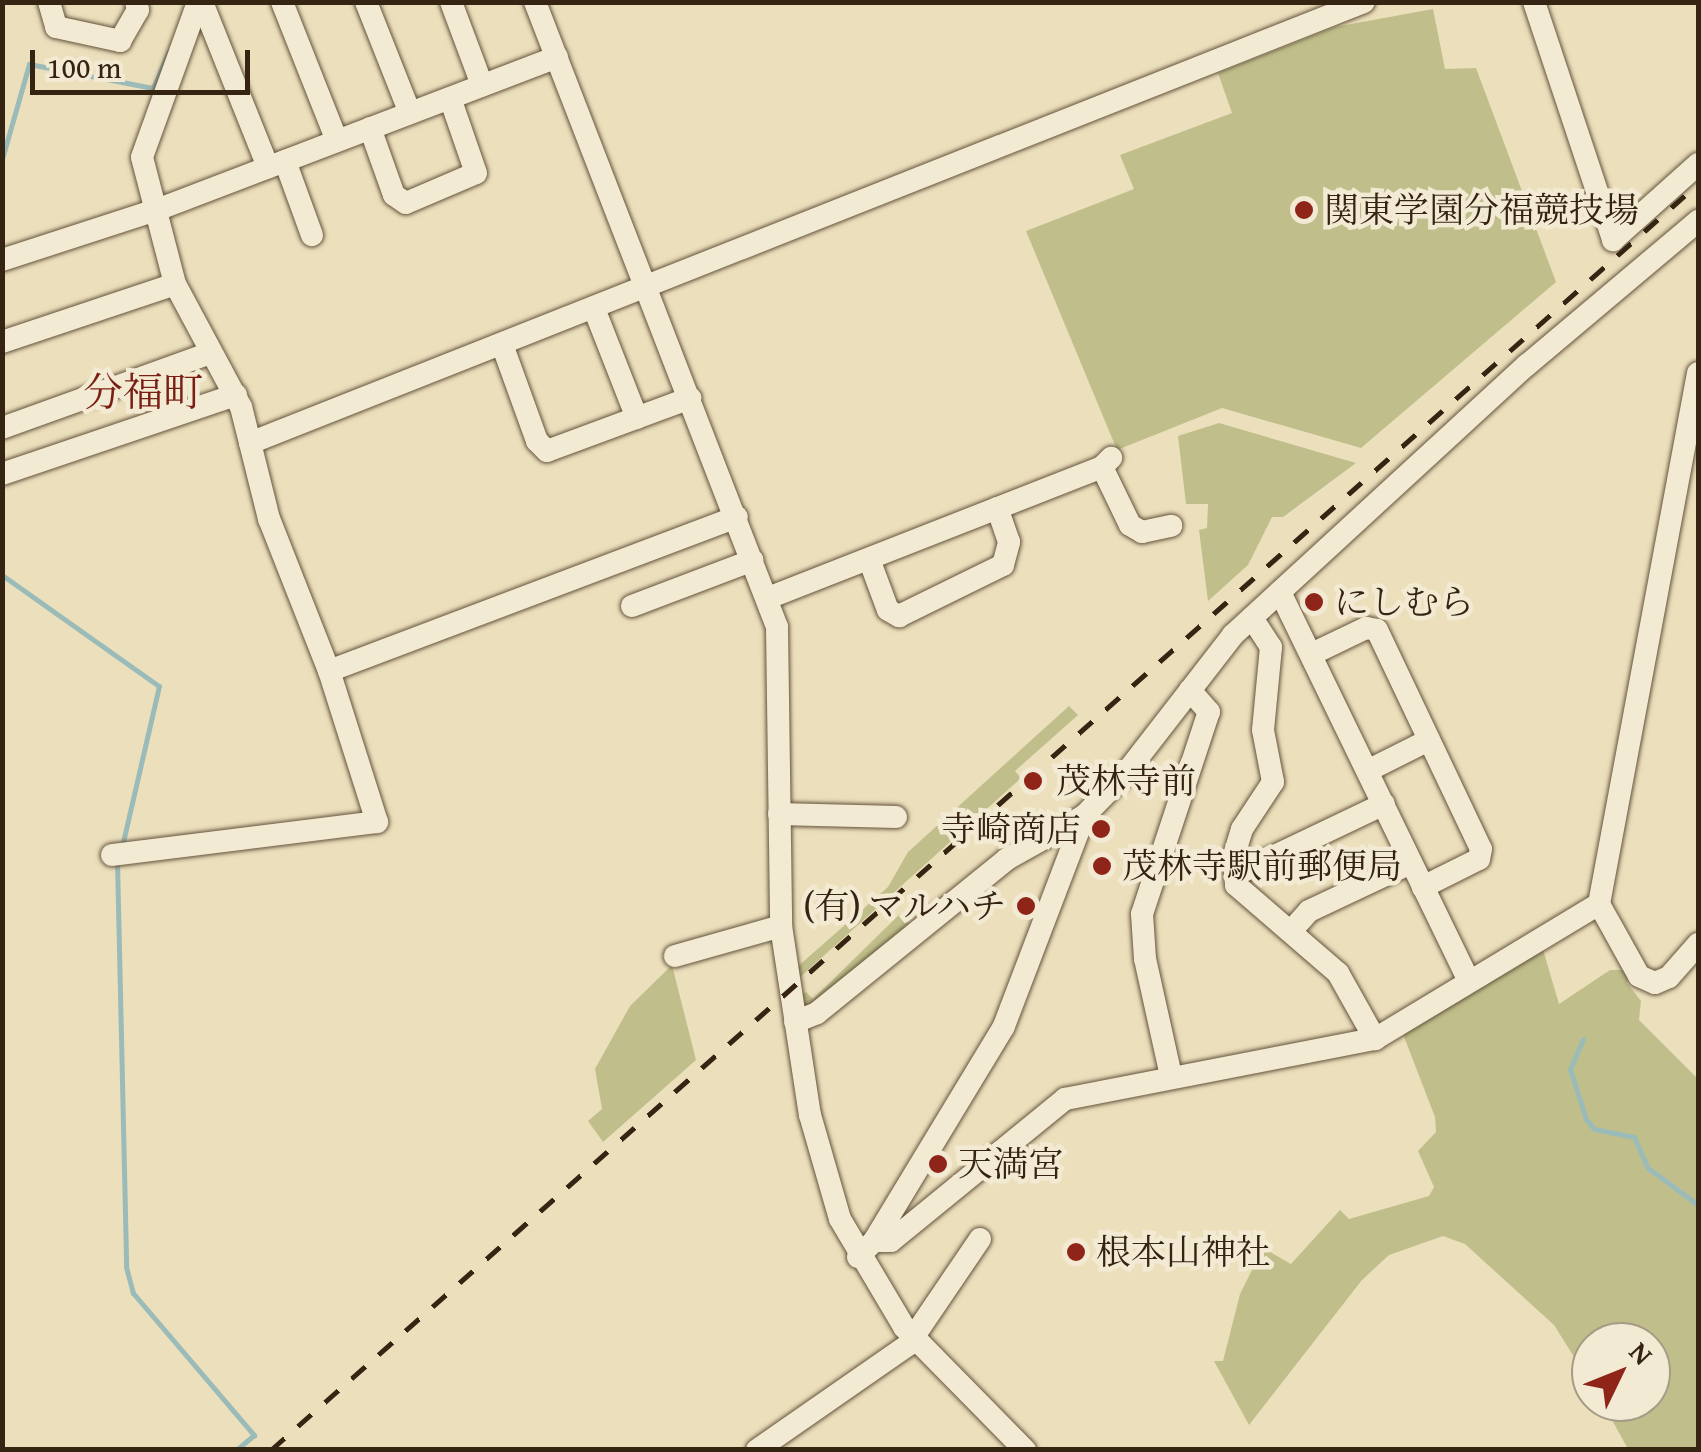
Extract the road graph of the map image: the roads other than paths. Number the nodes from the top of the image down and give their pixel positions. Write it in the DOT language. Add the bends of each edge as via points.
graph roads {
  1 [pos="49,2"];
  2 [pos="136,2"];
  3 [pos="200,2"];
  4 [pos="282,2"];
  5 [pos="366,2"];
  6 [pos="451,2"];
  7 [pos="535,2"];
  8 [pos="1364,2"];
  9 [pos="1534,2"];
  10 [pos="556,57"];
  11 [pos="482,85"];
  12 [pos="450,98"];
  13 [pos="410,113"];
  14 [pos="370,128"];
  15 [pos="337,141"];
  16 [pos="276,164"];
  17 [pos="1698,164"];
  18 [pos="159,209"];
  19 [pos="1636,220"];
  20 [pos="1698,221"];
  21 [pos="312,235"];
  22 [pos="1663,249"];
  23 [pos="2,260"];
  24 [pos="175,284"];
  25 [pos="648,290"];
  26 [pos="595,311"];
  27 [pos="2,342"];
  28 [pos="502,348"];
  29 [pos="210,354"];
  30 [pos="1698,373"];
  31 [pos="236,395"];
  32 [pos="690,398"];
  33 [pos="638,418"];
  34 [pos="2,428"];
  35 [pos="250,443"];
  36 [pos="2,474"];
  37 [pos="997,508"];
  38 [pos="736,518"];
  39 [pos="1171,526"];
  40 [pos="869,558"];
  41 [pos="753,560"];
  42 [pos="1280,592"];
  43 [pos="768,598"];
  44 [pos="632,606"];
  45 [pos="1252,618"];
  46 [pos="1314,653"];
  47 [pos="329,671"];
  48 [pos="1190,690"];
  49 [pos="1429,740"];
  50 [pos="1369,770"];
  51 [pos="1384,804"];
  52 [pos="779,814"];
  53 [pos="1084,816"];
  54 [pos="896,817"];
  55 [pos="119,854"];
  56 [pos="1411,863"];
  57 [pos="1234,875"];
  58 [pos="1424,888"];
  59 [pos="1599,904"];
  60 [pos="781,926"];
  61 [pos="1292,930"];
  62 [pos="1698,944"];
  63 [pos="676,956"];
  64 [pos="1468,979"];
  65 [pos="794,1022"];
  66 [pos="1374,1039"];
  67 [pos="1171,1076"];
  68 [pos="980,1239"];
  69 [pos="866,1249"];
  70 [pos="914,1339"];
  71 [pos="763,1448"];
  72 [pos="1025,1450"];
  1 -- 2 [label="street" via="56,27 120,40"];
  3 -- 16 [label="street"];
  3 -- 18 [label="street" via="142,158"];
  4 -- 15 [label="street"];
  5 -- 13 [label="street"];
  6 -- 11 [label="street"];
  7 -- 10 [label="street"];
  8 -- 25 [label="street"];
  9 -- 19 [label="street" via="1614,240"];
  10 -- 11 [label="street"];
  10 -- 25 [label="street"];
  11 -- 12 [label="street"];
  12 -- 13 [label="street"];
  12 -- 14 [label="street" via="476,173 406,204 394,195"];
  13 -- 14 [label="street"];
  14 -- 15 [label="street"];
  15 -- 16 [label="street"];
  16 -- 18 [label="street"];
  16 -- 21 [label="street"];
  17 -- 19 [label="street"];
  18 -- 23 [label="street"];
  18 -- 24 [label="street"];
  19 -- 22 [label="street"];
  20 -- 22 [label="street"];
  22 -- 42 [label="street"];
  24 -- 27 [label="street"];
  24 -- 29 [label="street"];
  25 -- 26 [label="street"];
  25 -- 32 [label="street"];
  26 -- 28 [label="street"];
  26 -- 33 [label="street"];
  28 -- 33 [label="street" via="540,448 555,450"];
  28 -- 35 [label="street"];
  29 -- 31 [label="street"];
  29 -- 34 [label="street"];
  30 -- 59 [label="street"];
  31 -- 35 [label="street"];
  31 -- 36 [label="street"];
  32 -- 33 [label="street"];
  32 -- 38 [label="street"];
  35 -- 47 [label="street" via="277,544"];
  37 -- 39 [label="street" via="1106,462 1130,524 1142,532"];
  37 -- 40 [label="street"];
  37 -- 40 [label="street" via="1009,542 1003,565 899,616 888,610"];
  38 -- 41 [label="street"];
  38 -- 47 [label="street"];
  40 -- 43 [label="street"];
  41 -- 43 [label="street"];
  41 -- 44 [label="street"];
  42 -- 45 [label="street"];
  42 -- 46 [label="street"];
  43 -- 52 [label="street" via="782,675"];
  45 -- 48 [label="street"];
  45 -- 57 [label="street" via="1271,648 1263,730 1274,782 1242,828"];
  46 -- 49 [label="street" via="1366,628 1377,630"];
  46 -- 50 [label="street"];
  47 -- 55 [label="street" via="377,822"];
  48 -- 53 [label="street"];
  48 -- 67 [label="street" via="1208,712 1142,914"];
  49 -- 50 [label="street"];
  49 -- 58 [label="street" via="1481,849 1479,859"];
  50 -- 51 [label="street"];
  51 -- 56 [label="street"];
  51 -- 57 [label="street"];
  52 -- 54 [label="street"];
  52 -- 60 [label="street"];
  53 -- 65 [label="street" via="1055,827 975,882 818,1013"];
  53 -- 69 [label="street" via="1004,1026"];
  56 -- 58 [label="street"];
  56 -- 61 [label="street" via="1309,912"];
  57 -- 61 [label="street" via="1248,901"];
  58 -- 64 [label="street"];
  59 -- 62 [label="street" via="1639,976 1655,983 1670,977"];
  59 -- 64 [label="street"];
  60 -- 63 [label="street"];
  60 -- 65 [label="street"];
  61 -- 66 [label="street" via="1338,973"];
  64 -- 66 [label="street"];
  65 -- 69 [label="street" via="820,1156"];
  66 -- 67 [label="street"];
  67 -- 69 [label="street" via="1065,1099 891,1241"];
  68 -- 70 [label="street" via="917,1325"];
  69 -- 70 [label="street"];
  70 -- 71 [label="street"];
  70 -- 72 [label="street"];
}
